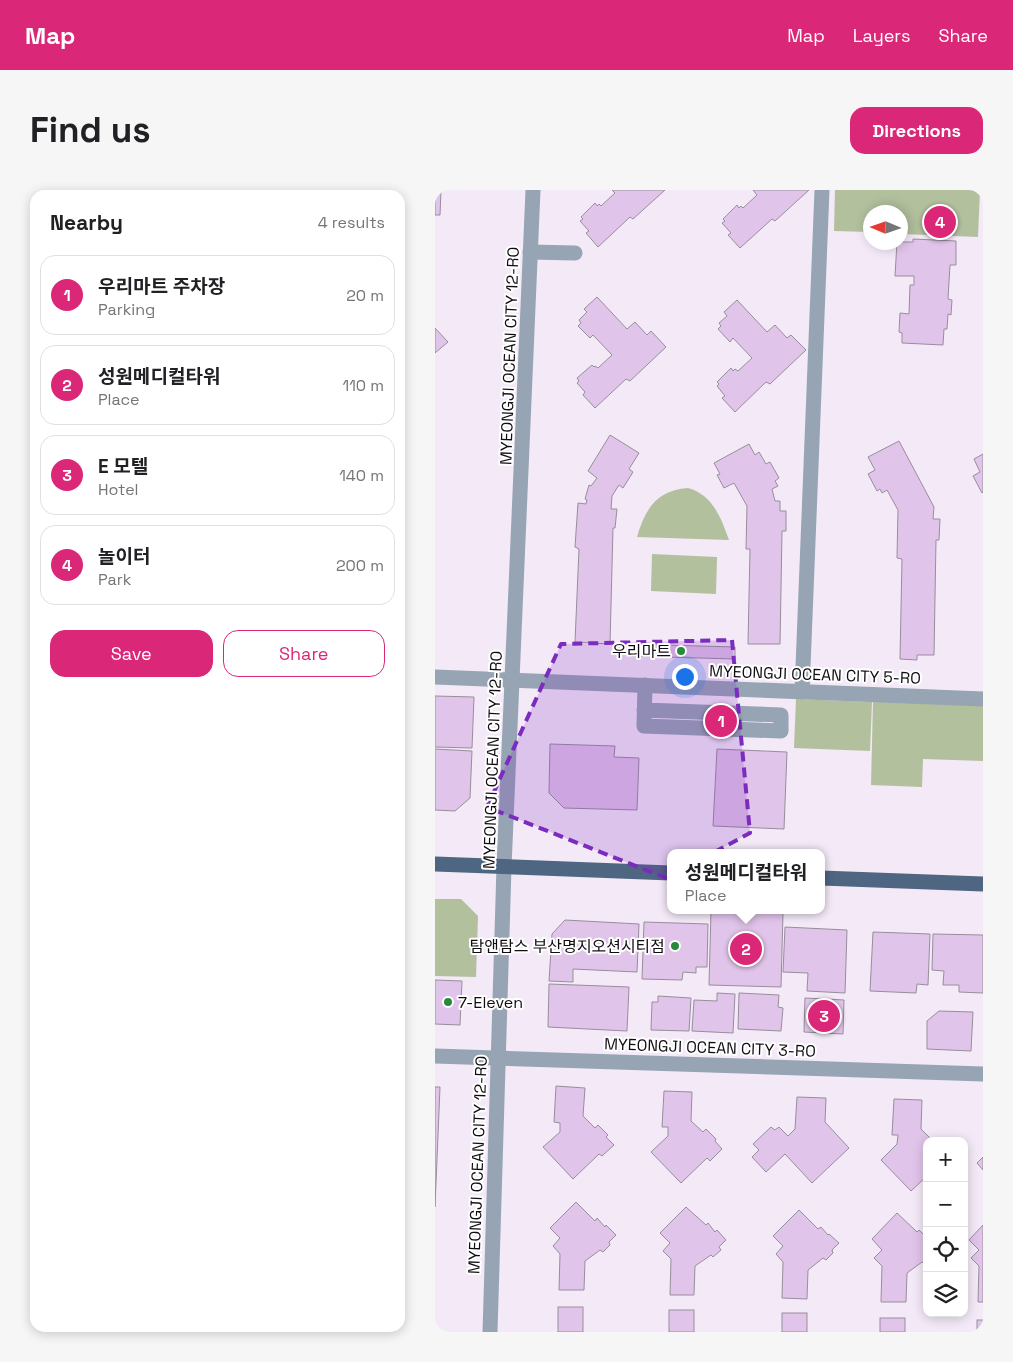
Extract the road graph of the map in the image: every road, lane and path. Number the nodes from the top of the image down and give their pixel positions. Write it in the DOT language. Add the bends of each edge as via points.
graph roads {
  1 [pos="533,190"];
  2 [pos="822,190"];
  3 [pos="530,252"];
  4 [pos="575,253"];
  5 [pos="435,677"];
  6 [pos="513,680"];
  7 [pos="645,685"];
  8 [pos="802,692"];
  9 [pos="983,699"];
  10 [pos="644,710"];
  11 [pos="435,864"];
  12 [pos="505,866"];
  13 [pos="667,873"];
  14 [pos="825,878"];
  15 [pos="983,884"];
  16 [pos="435,1056"];
  17 [pos="498,1058"];
  18 [pos="983,1074"];
  19 [pos="490,1332"];
  1 -- 3 [label="street, MYEONGJI OCEAN CITY 12-RO"];
  2 -- 8 [label="street"];
  3 -- 4 [label="street"];
  3 -- 6 [label="street, MYEONGJI OCEAN CITY 12-RO"];
  5 -- 6 [label="street, MYEONGJI OCEAN CITY 5-RO"];
  6 -- 7 [label="street, MYEONGJI OCEAN CITY 5-RO"];
  6 -- 12 [label="street, MYEONGJI OCEAN CITY 12-RO"];
  7 -- 8 [label="street, MYEONGJI OCEAN CITY 5-RO"];
  7 -- 10 [label="street"];
  8 -- 9 [label="street, MYEONGJI OCEAN CITY 5-RO"];
  10 -- 10 [label="street" via="644,726 781,731 781,715"];
  11 -- 12 [label="main road"];
  12 -- 13 [label="main road"];
  12 -- 17 [label="street, MYEONGJI OCEAN CITY 12-RO"];
  14 -- 15 [label="main road"];
  16 -- 17 [label="street, MYEONGJI OCEAN CITY 3-RO"];
  17 -- 18 [label="street, MYEONGJI OCEAN CITY 3-RO"];
  17 -- 19 [label="street, MYEONGJI OCEAN CITY 12-RO"];
}
